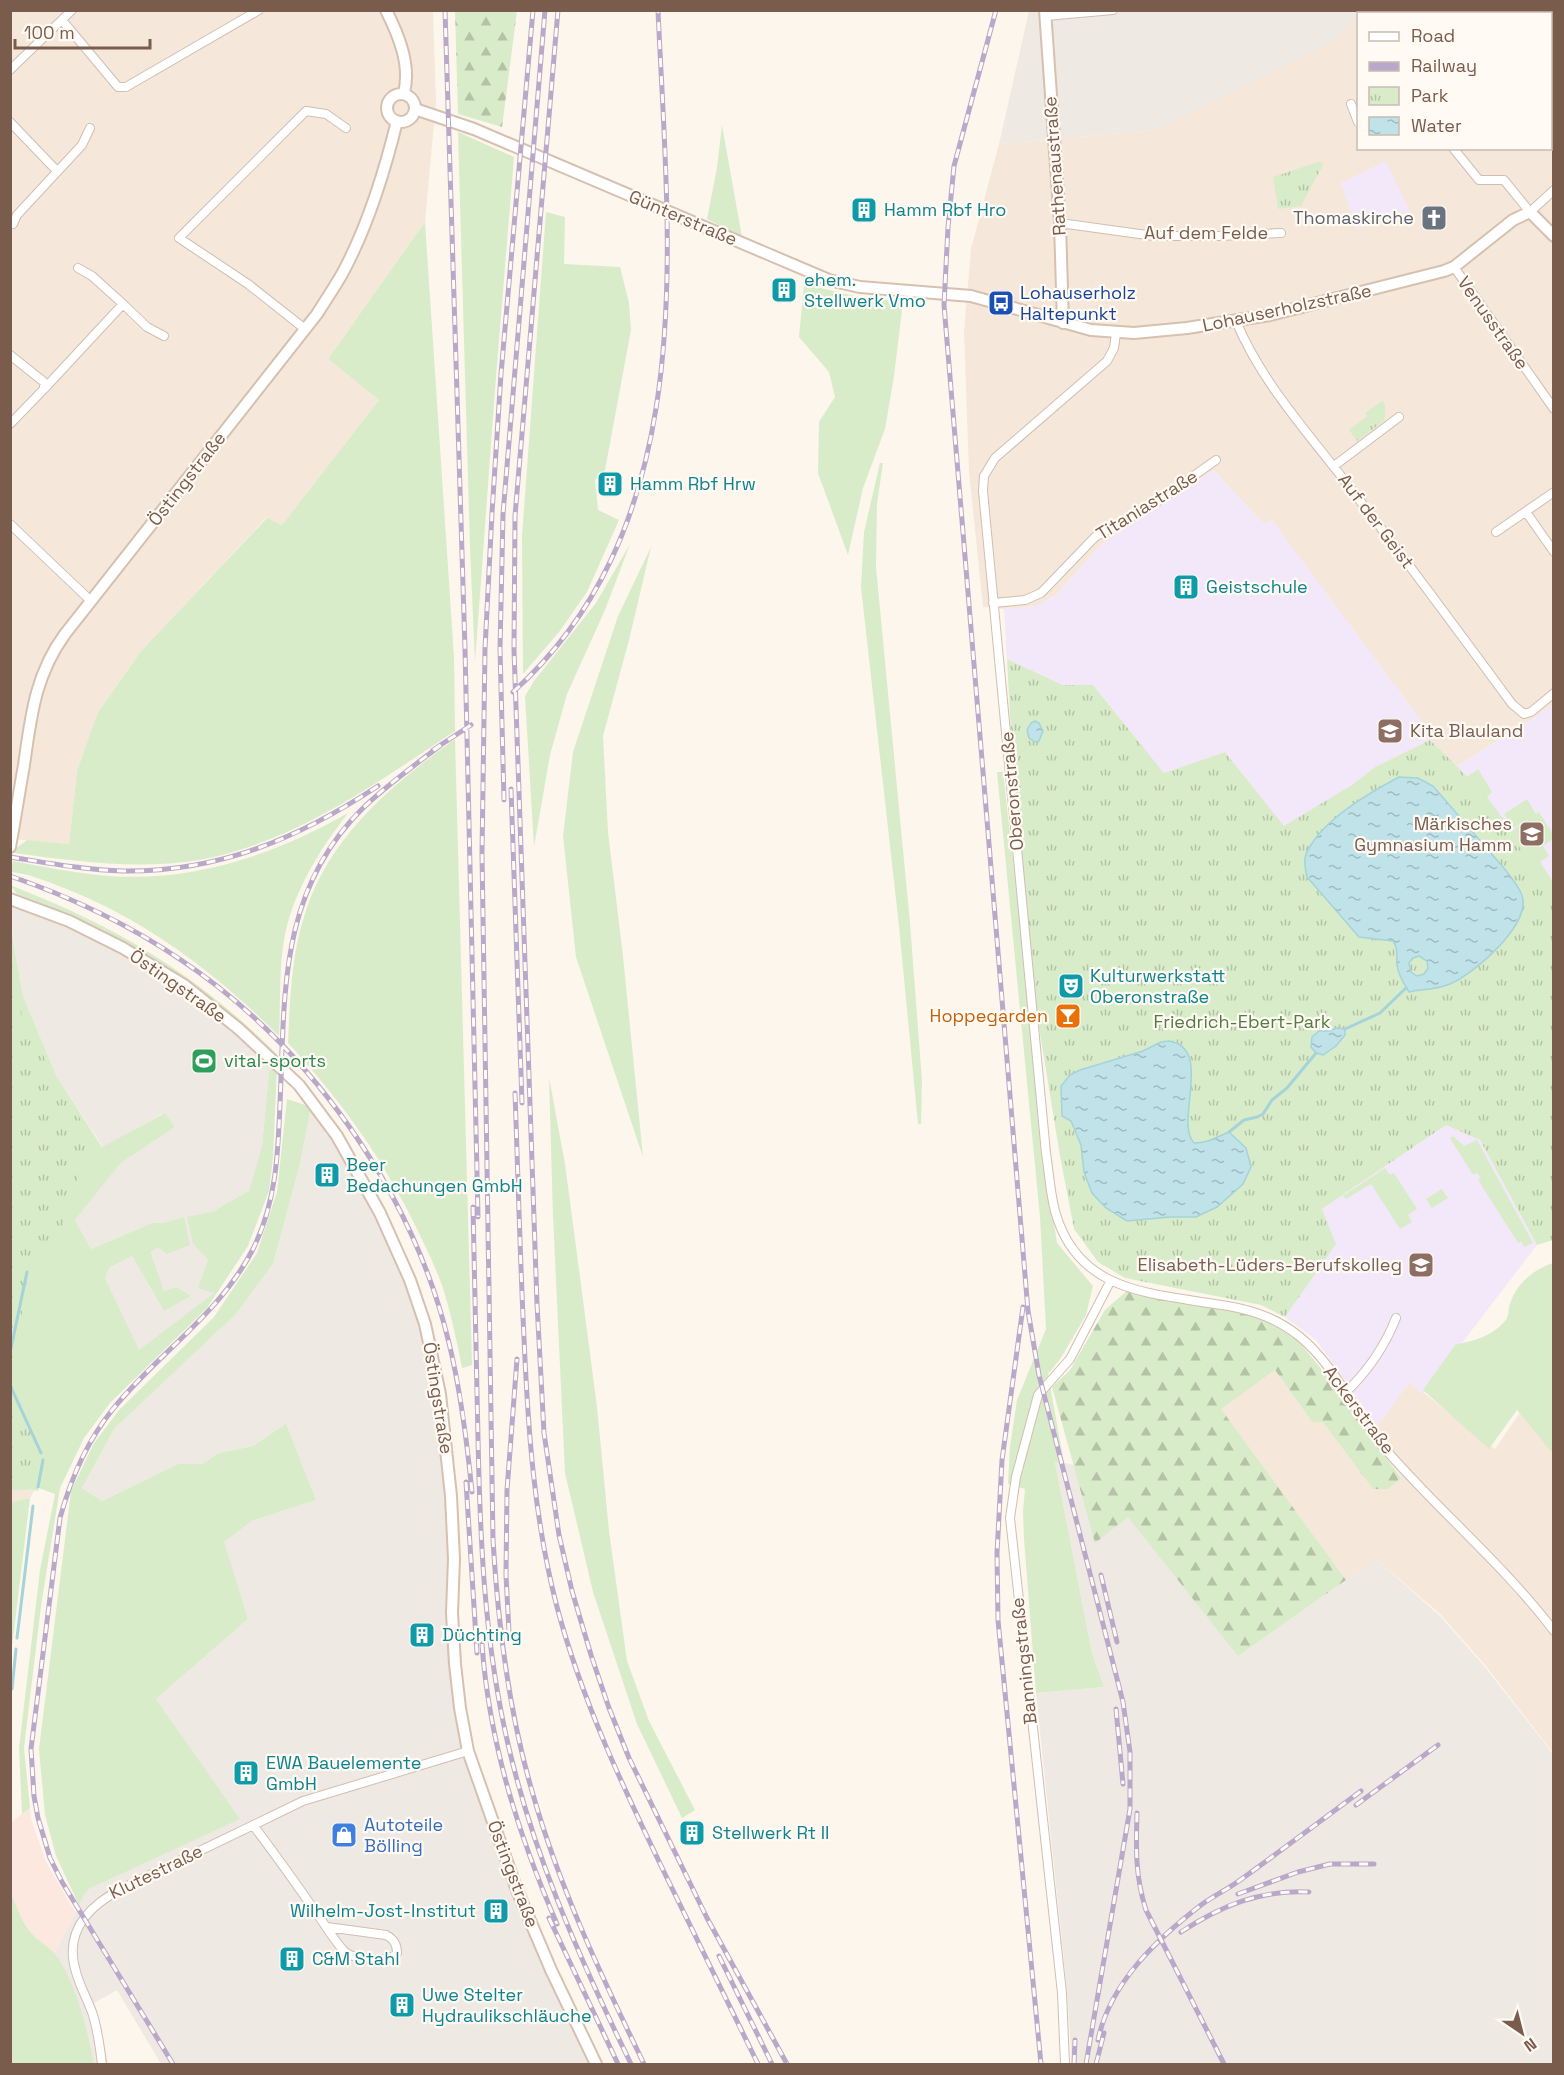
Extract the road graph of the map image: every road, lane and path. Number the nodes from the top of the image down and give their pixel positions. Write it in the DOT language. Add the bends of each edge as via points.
graph roads {
  1 [pos="72,10"];
  2 [pos="259,10"];
  3 [pos="386,10"];
  4 [pos="1113,10"];
  5 [pos="1046,13"];
  6 [pos="62,20"];
  7 [pos="10,70"];
  8 [pos="404,93"];
  9 [pos="1351,104"];
  10 [pos="415,109"];
  11 [pos="1357,118"];
  12 [pos="397,121"];
  13 [pos="10,122"];
  14 [pos="90,128"];
  15 [pos="346,128"];
  16 [pos="1455,150"];
  17 [pos="57,171"];
  18 [pos="1554,190"];
  19 [pos="1530,212"];
  20 [pos="1060,223"];
  21 [pos="13,224"];
  22 [pos="1281,233"];
  23 [pos="1554,236"];
  24 [pos="1454,267"];
  25 [pos="78,268"];
  26 [pos="958,294"];
  27 [pos="123,304"];
  28 [pos="1236,321"];
  29 [pos="1063,322"];
  30 [pos="304,329"];
  31 [pos="1116,333"];
  32 [pos="164,336"];
  33 [pos="10,355"];
  34 [pos="44,388"];
  35 [pos="1554,409"];
  36 [pos="1400,417"];
  37 [pos="10,424"];
  38 [pos="1216,460"];
  39 [pos="1334,466"];
  40 [pos="1554,492"];
  41 [pos="1526,512"];
  42 [pos="10,524"];
  43 [pos="1496,532"];
  44 [pos="1554,552"];
  45 [pos="91,601"];
  46 [pos="993,603"];
  47 [pos="1554,693"];
  48 [pos="10,848"];
  49 [pos="10,899"];
  50 [pos="1110,1282"];
  51 [pos="1396,1318"];
  52 [pos="1345,1393"];
  53 [pos="1554,1631"];
  54 [pos="468,1750"];
  55 [pos="253,1825"];
  56 [pos="327,1927"];
  57 [pos="102,2064"];
  58 [pos="596,2064"];
  59 [pos="1065,2064"];
  1 -- 6 [label="street"];
  2 -- 6 [label="street" via="126,87 118,87"];
  3 -- 8 [label="street" via="407,72"];
  4 -- 5 [label="street"];
  5 -- 20 [label="street, Rathenaustraße"];
  6 -- 7 [label="street"];
  8 -- 10 [label="street" via="411,97"];
  8 -- 12 [label="street" via="394,95 386,106 389,116"];
  9 -- 11 [label="street"];
  10 -- 12 [label="street" via="409,119"];
  10 -- 26 [label="street, Günterstraße" via="474,129 830,280 860,287"];
  12 -- 30 [label="street, Östingstraße" via="388,161 356,244 342,274"];
  13 -- 17 [label="street"];
  14 -- 17 [label="street" via="82,145"];
  15 -- 30 [label="street" via="326,114 306,111 179,238 250,285"];
  16 -- 19 [label="street" via="1479,180 1504,180"];
  17 -- 21 [label="street"];
  18 -- 19 [label="street"];
  19 -- 23 [label="street"];
  19 -- 24 [label="street, Lohauserholzstraße" via="1513,220"];
  20 -- 22 [label="street, Auf dem Felde" via="1154,236"];
  20 -- 29 [label="street, Rathenaustraße"];
  24 -- 28 [label="street, Lohauserholzstraße"];
  24 -- 35 [label="street, Venusstraße"];
  25 -- 27 [label="street"];
  26 -- 29 [label="street, Lohauserholzstraße"];
  27 -- 32 [label="street" via="147,327"];
  27 -- 34 [label="street"];
  28 -- 31 [label="street, Lohauserholzstraße"];
  28 -- 39 [label="street, Auf der Geist" via="1272,386"];
  29 -- 31 [label="street, Lohauserholzstraße"];
  30 -- 45 [label="street, Östingstraße"];
  31 -- 46 [label="street, Oberonstraße" via="1107,361 995,458 984,476 982,491"];
  33 -- 34 [label="street" via="44,382"];
  34 -- 37 [label="street"];
  36 -- 39 [label="street"];
  38 -- 46 [label="street, Titaniastraße" via="1157,502 1095,537 1041,593 1024,600"];
  39 -- 47 [label="street, Auf der Geist" via="1512,704 1524,714"];
  40 -- 41 [label="street"];
  41 -- 43 [label="street"];
  41 -- 44 [label="street"];
  42 -- 45 [label="street"];
  45 -- 48 [label="street, Östingstraße" via="41,675"];
  46 -- 50 [label="street, Oberonstraße" via="1052,1192 1068,1240 1085,1263"];
  49 -- 54 [label="street, Östingstraße" via="69,921 123,948 184,985 239,1029 299,1085 337,1136 380,1213 425,1324 440,1394 452,1510 455,1664"];
  50 -- 52 [label="street, Ackerstraße" via="1150,1294 1244,1308 1273,1319 1307,1343"];
  50 -- 59 [label="street, Banningstraße" via="1070,1359 1038,1395 1010,1518 1062,1994"];
  51 -- 52 [label="street" via="1387,1339"];
  52 -- 53 [label="street, Ackerstraße" via="1389,1453 1488,1554"];
  54 -- 55 [label="street, Klutestraße" via="303,1802"];
  54 -- 58 [label="street, Östingstraße" via="538,1941"];
  55 -- 56 [label="street"];
  55 -- 57 [label="street, Klutestraße" via="103,1899 83,1918 75,1938 75,1970 94,2020"];
  56 -- 56 [label="street" via="352,1956 382,1960 397,1953 397,1945 386,1935"];
}
